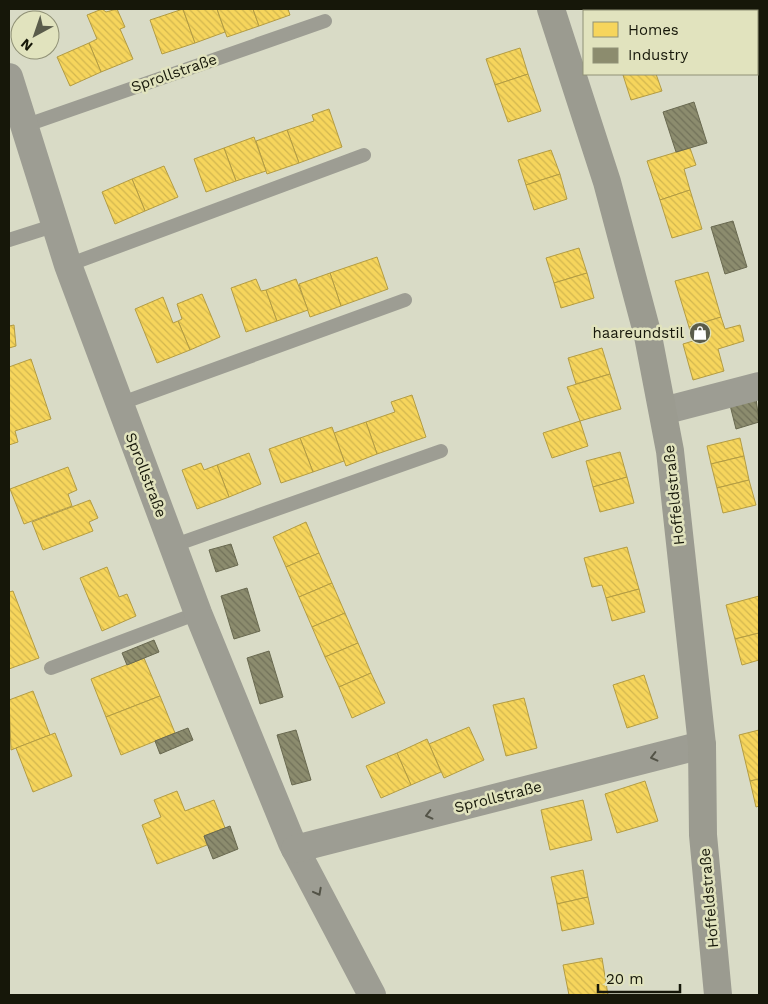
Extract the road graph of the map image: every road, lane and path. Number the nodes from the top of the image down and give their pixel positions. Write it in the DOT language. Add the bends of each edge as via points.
graph roads {
  1 [pos="551,9"];
  2 [pos="325,21"];
  3 [pos="9,77"];
  4 [pos="24,126"];
  5 [pos="364,155"];
  6 [pos="56,226"];
  7 [pos="9,240"];
  8 [pos="68,264"];
  9 [pos="405,300"];
  10 [pos="759,386"];
  11 [pos="119,404"];
  12 [pos="663,411"];
  13 [pos="441,451"];
  14 [pos="172,546"];
  15 [pos="198,612"];
  16 [pos="51,668"];
  17 [pos="702,745"];
  18 [pos="295,849"];
  19 [pos="372,995"];
  20 [pos="718,995"];
  1 -- 12 [label="street, Hoffeldstraße" via="607,182 648,336"];
  2 -- 4 [label="lane, Sprollstraße"];
  3 -- 4 [label="street, Sprollstraße"];
  4 -- 6 [label="street, Sprollstraße"];
  5 -- 8 [label="lane"];
  6 -- 7 [label="lane"];
  6 -- 8 [label="street, Sprollstraße"];
  8 -- 11 [label="street, Sprollstraße"];
  9 -- 11 [label="lane"];
  10 -- 12 [label="street"];
  11 -- 14 [label="street, Sprollstraße"];
  12 -- 17 [label="street, Hoffeldstraße"];
  13 -- 14 [label="lane"];
  14 -- 15 [label="street, Sprollstraße"];
  15 -- 16 [label="lane"];
  15 -- 18 [label="street, Sprollstraße"];
  17 -- 18 [label="street, Sprollstraße, one-way"];
  17 -- 20 [label="street, Hoffeldstraße" via="703,836"];
  18 -- 19 [label="street, Sprollstraße, one-way"];
}
